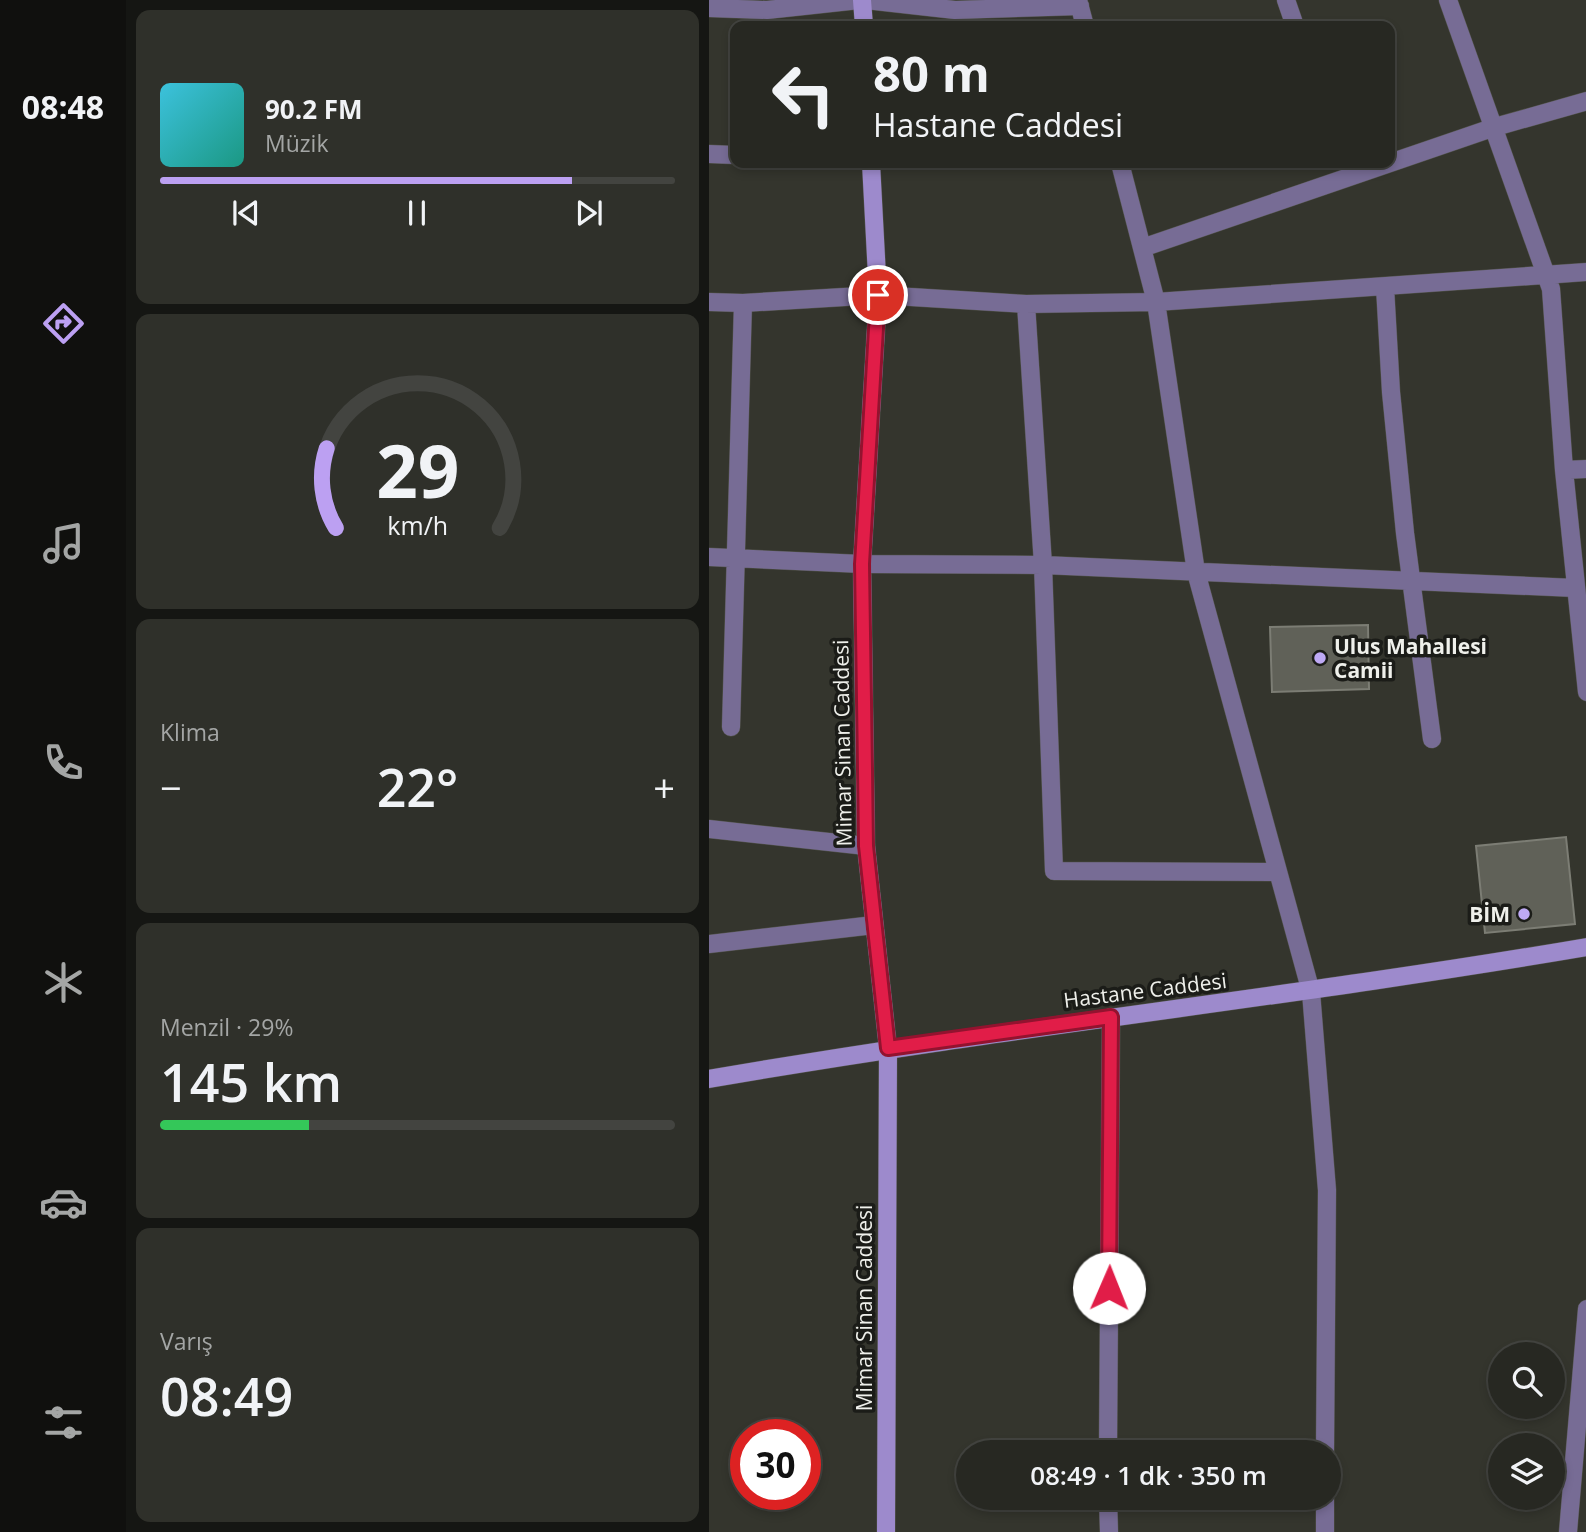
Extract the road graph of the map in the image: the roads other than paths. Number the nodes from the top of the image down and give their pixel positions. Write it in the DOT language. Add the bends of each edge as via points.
graph roads {
  1 [pos="862,0"];
  2 [pos="1286,0"];
  3 [pos="1447,0"];
  4 [pos="1079,3"];
  5 [pos="709,8"];
  6 [pos="864,21"];
  7 [pos="1084,21"];
  8 [pos="1293,21"];
  9 [pos="1586,101"];
  10 [pos="1495,127"];
  11 [pos="709,153"];
  12 [pos="730,155"];
  13 [pos="1395,156"];
  14 [pos="872,168"];
  15 [pos="1121,168"];
  16 [pos="1341,171"];
  17 [pos="1142,248"];
  18 [pos="1586,272"];
  19 [pos="1546,274"];
  20 [pos="1385,287"];
  21 [pos="878,295"];
  22 [pos="709,302"];
  23 [pos="1156,302"];
  24 [pos="743,303"];
  25 [pos="1026,304"];
  26 [pos="1586,469"];
  27 [pos="1564,470"];
  28 [pos="709,556"];
  29 [pos="734,557"];
  30 [pos="862,564"];
  31 [pos="1043,565"];
  32 [pos="1196,572"];
  33 [pos="1413,580"];
  34 [pos="1575,588"];
  35 [pos="1586,692"];
  36 [pos="731,727"];
  37 [pos="1432,739"];
  38 [pos="709,829"];
  39 [pos="866,846"];
  40 [pos="1278,872"];
  41 [pos="873,925"];
  42 [pos="709,944"];
  43 [pos="1586,947"];
  44 [pos="1311,992"];
  45 [pos="1111,1017"];
  46 [pos="888,1048"];
  47 [pos="709,1079"];
  48 [pos="1586,1308"];
  49 [pos="1584,1375"];
  50 [pos="1108,1440"];
  51 [pos="1325,1440"];
  52 [pos="1579,1494"];
  53 [pos="1109,1510"];
  54 [pos="1325,1510"];
  55 [pos="886,1532"];
  56 [pos="1109,1532"];
  57 [pos="1325,1532"];
  58 [pos="1568,1532"];
  1 -- 4 [label="street" via="955,10"];
  1 -- 5 [label="street" via="767,10"];
  1 -- 6 [label="street"];
  2 -- 8 [label="street"];
  3 -- 10 [label="street"];
  4 -- 7 [label="street"];
  9 -- 10 [label="street"];
  10 -- 13 [label="street"];
  10 -- 19 [label="street"];
  11 -- 12 [label="street"];
  14 -- 21 [label="street, Mimar Sinan Caddesi"];
  15 -- 17 [label="street"];
  16 -- 17 [label="street"];
  17 -- 23 [label="street"];
  18 -- 19 [label="street"];
  19 -- 20 [label="street"];
  19 -- 27 [label="street" via="1551,289"];
  20 -- 23 [label="street"];
  20 -- 33 [label="street" via="1391,391"];
  21 -- 24 [label="street"];
  21 -- 25 [label="street"];
  21 -- 30 [label="street, Mimar Sinan Caddesi"];
  22 -- 24 [label="street"];
  23 -- 25 [label="street"];
  23 -- 32 [label="street"];
  24 -- 29 [label="street"];
  25 -- 31 [label="street"];
  26 -- 27 [label="street"];
  27 -- 34 [label="street"];
  28 -- 29 [label="street"];
  29 -- 30 [label="street"];
  29 -- 36 [label="street"];
  30 -- 31 [label="street"];
  30 -- 39 [label="street, Mimar Sinan Caddesi"];
  31 -- 32 [label="street"];
  31 -- 40 [label="street" via="1054,871"];
  32 -- 33 [label="street"];
  32 -- 40 [label="street"];
  33 -- 34 [label="street"];
  33 -- 37 [label="street"];
  34 -- 35 [label="street"];
  38 -- 39 [label="street"];
  39 -- 41 [label="street, Mimar Sinan Caddesi"];
  40 -- 44 [label="street"];
  41 -- 42 [label="street"];
  41 -- 46 [label="street, Mimar Sinan Caddesi"];
  43 -- 44 [label="street, Hastane Caddesi"];
  44 -- 45 [label="street, Hastane Caddesi"];
  44 -- 51 [label="street" via="1327,1190"];
  45 -- 46 [label="street, Hastane Caddesi"];
  45 -- 50 [label="street"];
  46 -- 47 [label="street, Hastane Caddesi"];
  46 -- 55 [label="street, Mimar Sinan Caddesi"];
  48 -- 49 [label="street"];
  49 -- 52 [label="street"];
  52 -- 58 [label="street"];
  53 -- 56 [label="street"];
  54 -- 57 [label="street"];
}
